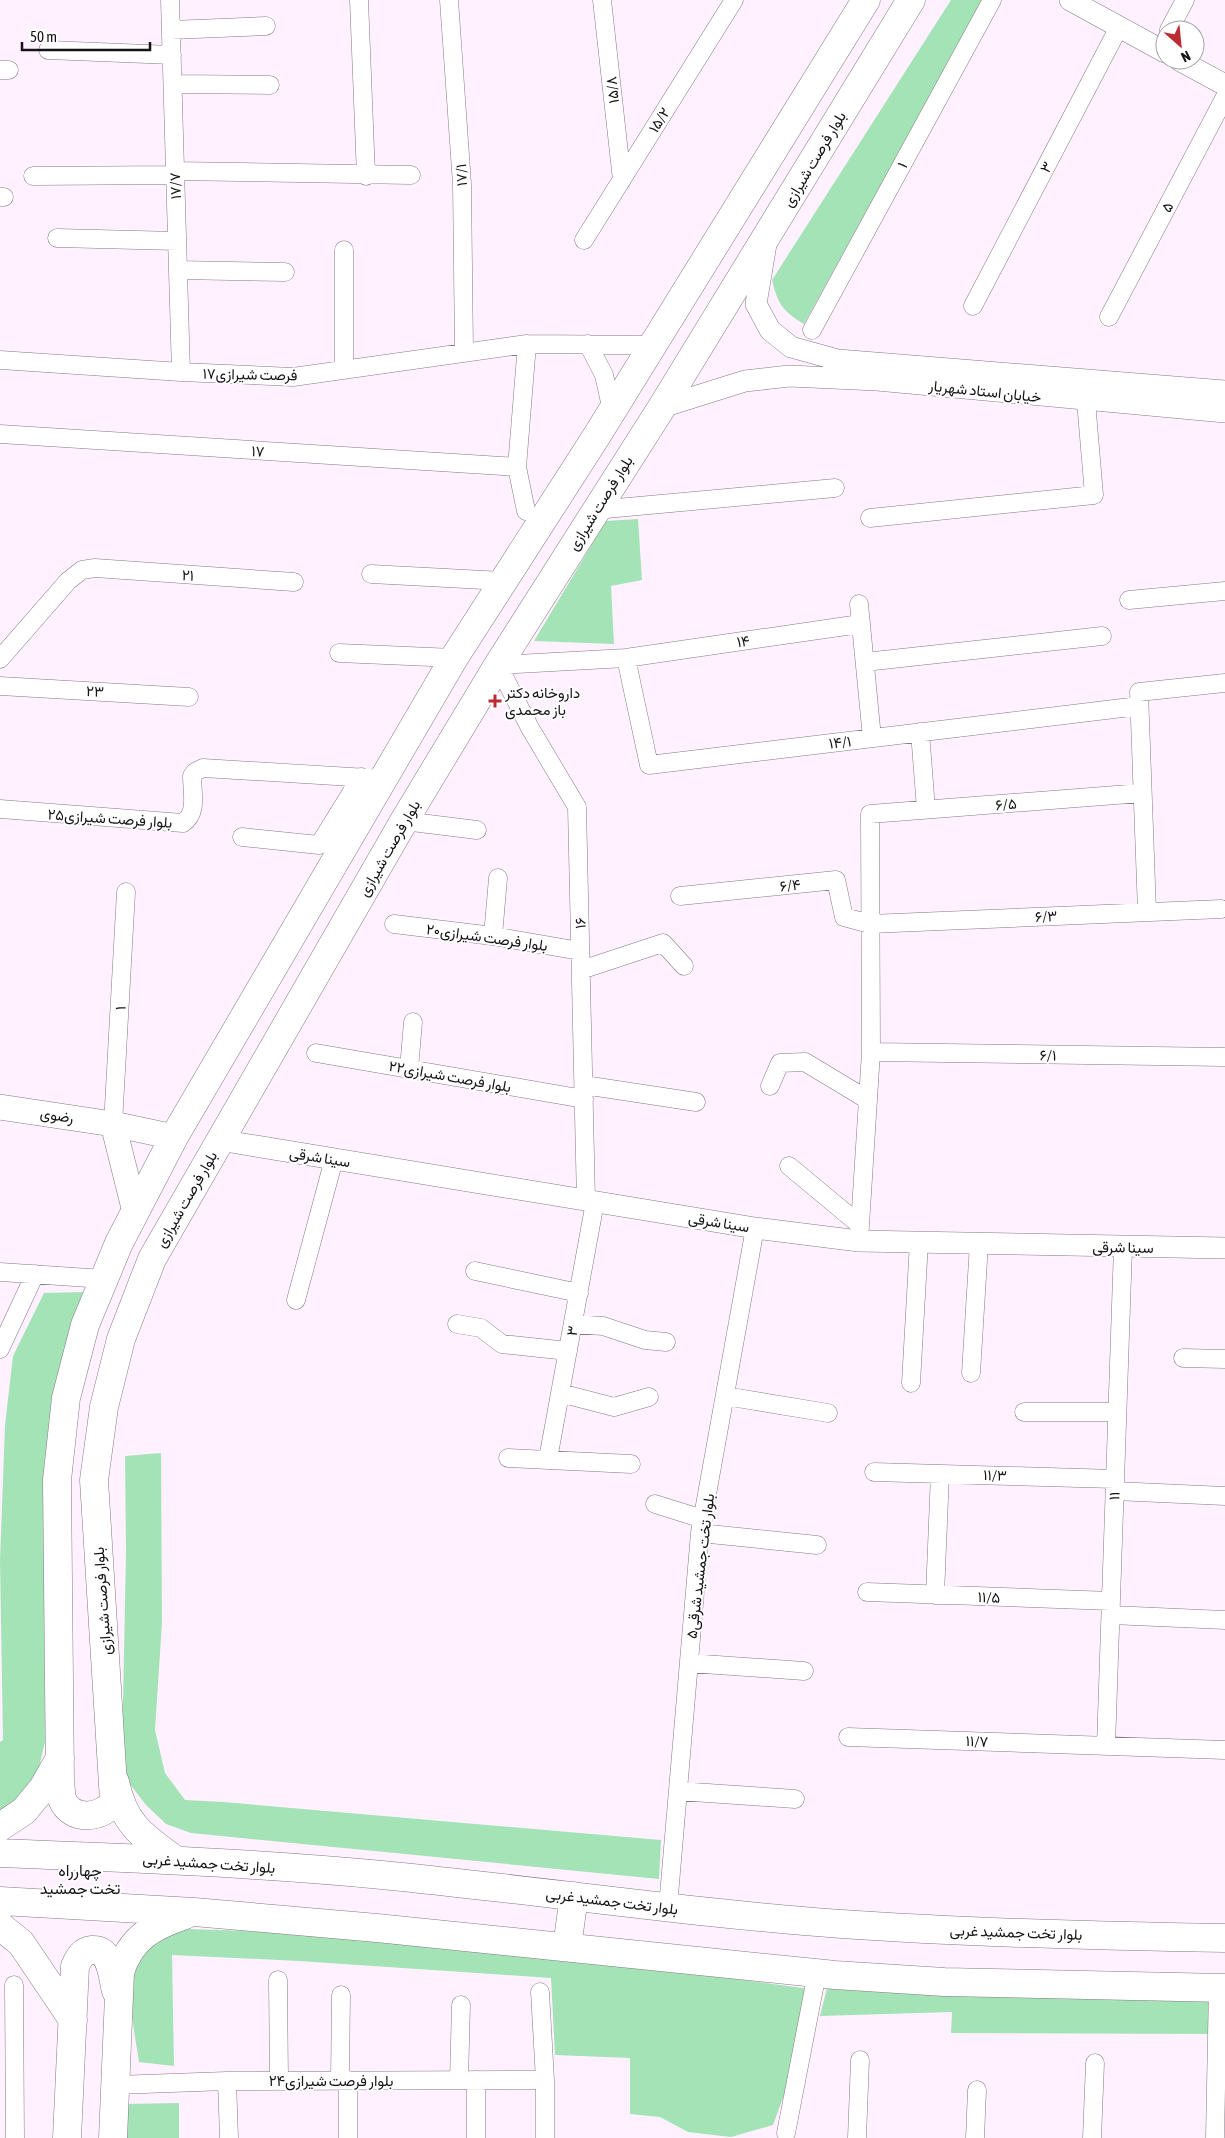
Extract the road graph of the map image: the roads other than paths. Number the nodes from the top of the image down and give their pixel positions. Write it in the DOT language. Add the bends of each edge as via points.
graph roads {
  1 [pos="170,0"];
  2 [pos="358,0"];
  3 [pos="449,0"];
  4 [pos="602,0"];
  5 [pos="734,0"];
  6 [pos="866,0"];
  7 [pos="911,0"];
  8 [pos="992,0"];
  9 [pos="1070,0"];
  10 [pos="1185,0"];
  11 [pos="1174,20"];
  12 [pos="266,26"];
  13 [pos="1119,27"];
  14 [pos="171,30"];
  15 [pos="1155,43"];
  16 [pos="48,50"];
  17 [pos="172,55"];
  18 [pos="1197,70"];
  19 [pos="172,84"];
  20 [pos="270,85"];
  21 [pos="1225,85"];
  22 [pos="1225,97"];
  23 [pos="175,173"];
  24 [pos="33,176"];
  25 [pos="366,176"];
  26 [pos="411,176"];
  27 [pos="622,180"];
  28 [pos="767,236"];
  29 [pos="57,238"];
  30 [pos="584,240"];
  31 [pos="177,241"];
  32 [pos="344,250"];
  33 [pos="178,270"];
  34 [pos="285,272"];
  35 [pos="973,306"];
  36 [pos="1109,317"];
  37 [pos="812,330"];
  38 [pos="527,344"];
  39 [pos="588,344"];
  40 [pos="653,345"];
  41 [pos="464,351"];
  42 [pos="0,360"];
  43 [pos="344,369"];
  44 [pos="181,372"];
  45 [pos="1225,391"];
  46 [pos="1086,401"];
  47 [pos="662,407"];
  48 [pos="612,411"];
  49 [pos="1225,412"];
  50 [pos="0,434"];
  51 [pos="517,467"];
  52 [pos="834,488"];
  53 [pos="595,510"];
  54 [pos="526,511"];
  55 [pos="870,518"];
  56 [pos="371,574"];
  57 [pos="503,581"];
  58 [pos="294,582"];
  59 [pos="1225,591"];
  60 [pos="1129,600"];
  61 [pos="858,604"];
  62 [pos="860,624"];
  63 [pos="1102,636"];
  64 [pos="339,653"];
  65 [pos="454,658"];
  66 [pos="626,658"];
  67 [pos="0,659"];
  68 [pos="864,662"];
  69 [pos="498,665"];
  70 [pos="1225,683"];
  71 [pos="0,686"];
  72 [pos="189,697"];
  73 [pos="1139,699"];
  74 [pos="920,732"];
  75 [pos="872,738"];
  76 [pos="372,778"];
  77 [pos="1142,793"];
  78 [pos="0,809"];
  79 [pos="926,809"];
  80 [pos="404,821"];
  81 [pos="477,830"];
  82 [pos="242,837"];
  83 [pos="347,843"];
  84 [pos="320,845"];
  85 [pos="498,878"];
  86 [pos="126,892"];
  87 [pos="680,896"];
  88 [pos="1221,909"];
  89 [pos="1147,912"];
  90 [pos="394,924"];
  91 [pos="870,924"];
  92 [pos="493,936"];
  93 [pos="580,951"];
  94 [pos="684,966"];
  95 [pos="581,970"];
  96 [pos="413,1022"];
  97 [pos="871,1052"];
  98 [pos="316,1053"];
  99 [pos="1225,1058"];
  100 [pos="409,1069"];
  101 [pos="770,1086"];
  102 [pos="584,1092"];
  103 [pos="868,1100"];
  104 [pos="696,1102"];
  105 [pos="0,1107"];
  106 [pos="113,1124"];
  107 [pos="174,1138"];
  108 [pos="219,1140"];
  109 [pos="334,1159"];
  110 [pos="789,1166"];
  111 [pos="591,1201"];
  112 [pos="135,1212"];
  113 [pos="755,1228"];
  114 [pos="860,1233"];
  115 [pos="918,1242"];
  116 [pos="979,1244"];
  117 [pos="1123,1246"];
  118 [pos="1225,1248"];
  119 [pos="475,1271"];
  120 [pos="0,1272"];
  121 [pos="35,1274"];
  122 [pos="104,1279"];
  123 [pos="579,1293"];
  124 [pos="296,1300"];
  125 [pos="457,1324"];
  126 [pos="573,1324"];
  127 [pos="666,1342"];
  128 [pos="0,1349"];
  129 [pos="568,1351"];
  130 [pos="1182,1358"];
  131 [pos="1225,1359"];
  132 [pos="971,1373"];
  133 [pos="910,1383"];
  134 [pos="560,1393"];
  135 [pos="725,1396"];
  136 [pos="649,1397"];
  137 [pos="1024,1412"];
  138 [pos="1117,1412"];
  139 [pos="828,1414"];
  140 [pos="508,1458"];
  141 [pos="548,1459"];
  142 [pos="631,1464"];
  143 [pos="874,1472"];
  144 [pos="940,1474"];
  145 [pos="1115,1485"];
  146 [pos="1225,1496"];
  147 [pos="655,1504"];
  148 [pos="702,1526"];
  149 [pos="817,1545"];
  150 [pos="866,1592"];
  151 [pos="935,1595"];
  152 [pos="1111,1608"];
  153 [pos="1225,1620"];
  154 [pos="689,1663"];
  155 [pos="804,1671"];
  156 [pos="848,1736"];
  157 [pos="1106,1746"];
  158 [pos="1225,1750"];
  159 [pos="60,1757"];
  160 [pos="113,1772"];
  161 [pos="678,1791"];
  162 [pos="795,1799"];
  163 [pos="0,1827"];
  164 [pos="0,1853"];
  165 [pos="174,1859"];
  166 [pos="574,1896"];
  167 [pos="0,1901"];
  168 [pos="668,1907"];
  169 [pos="194,1912"];
  170 [pos="0,1926"];
  171 [pos="1225,1938"];
  172 [pos="567,1947"];
  173 [pos="817,1973"];
  174 [pos="278,1980"];
  175 [pos="14,1985"];
  176 [pos="1222,1987"];
  177 [pos="540,1992"];
  178 [pos="342,1995"];
  179 [pos="461,2005"];
  180 [pos="119,2007"];
  181 [pos="73,2020"];
  182 [pos="7,2040"];
  183 [pos="860,2060"];
  184 [pos="1095,2063"];
  185 [pos="344,2080"];
  186 [pos="468,2080"];
  187 [pos="545,2080"];
  188 [pos="227,2081"];
  189 [pos="279,2081"];
  190 [pos="116,2085"];
  191 [pos="977,2090"];
  192 [pos="786,2133"];
  193 [pos="15,2138"];
  194 [pos="67,2138"];
  195 [pos="113,2138"];
  196 [pos="229,2138"];
  197 [pos="348,2138"];
  198 [pos="476,2138"];
  199 [pos="545,2138"];
  200 [pos="857,2138"];
  201 [pos="975,2138"];
  202 [pos="1092,2138"];
  203 [pos="1215,2138"];
  1 -- 14 [label="street, ۱۷/۷"];
  2 -- 25 [label="street"];
  3 -- 41 [label="street, ۱۷/۱" via="462,184"];
  4 -- 27 [label="street, ۱۵/۸"];
  5 -- 27 [label="street, ۱۵/۲"];
  6 -- 40 [label="main road"];
  7 -- 28 [label="main road, بلوار فرصت شیرازی"];
  8 -- 37 [label="street, ۱"];
  9 -- 13 [label="street"];
  10 -- 11 [label="street"];
  12 -- 14 [label="street"];
  13 -- 15 [label="street"];
  13 -- 35 [label="street, ۳"];
  14 -- 17 [label="street, ۱۷/۷"];
  16 -- 17 [label="street"];
  17 -- 19 [label="street, ۱۷/۷"];
  18 -- 21 [label="street"];
  19 -- 20 [label="street"];
  19 -- 23 [label="street, ۱۷/۷"];
  22 -- 36 [label="street, ۵"];
  23 -- 24 [label="street"];
  23 -- 25 [label="street"];
  23 -- 31 [label="street, ۱۷/۷"];
  25 -- 26 [label="street"];
  27 -- 30 [label="street, ۱۵/۲"];
  28 -- 45 [label="street, خیابان استاد شهریار" via="756,304 770,330 791,347 838,360"];
  28 -- 47 [label="main road, بلوار فرصت شیرازی"];
  29 -- 31 [label="street"];
  31 -- 33 [label="street, ۱۷/۷"];
  32 -- 43 [label="street"];
  33 -- 34 [label="street"];
  33 -- 44 [label="street, ۱۷/۷"];
  38 -- 39 [label="street, ۱۷فرصت شیرازی"];
  38 -- 41 [label="street, ۱۷فرصت شیرازی"];
  38 -- 51 [label="street"];
  39 -- 40 [label="street, ۱۷فرصت شیرازی"];
  39 -- 48 [label="street" via="604,376"];
  40 -- 48 [label="main road"];
  41 -- 43 [label="street, ۱۷فرصت شیرازی"];
  42 -- 44 [label="street, ۱۷فرصت شیرازی"];
  43 -- 44 [label="street, ۱۷فرصت شیرازی" via="293,377"];
  46 -- 47 [label="street, خیابان استاد شهریار" via="877,380 789,376 745,381"];
  46 -- 49 [label="street, خیابان استاد شهریار"];
  46 -- 55 [label="street" via="1094,495"];
  47 -- 53 [label="main road, بلوار فرصت شیرازی"];
  48 -- 57 [label="main road"];
  50 -- 51 [label="street, ۱۷"];
  51 -- 54 [label="street"];
  52 -- 53 [label="street"];
  53 -- 69 [label="main road, بلوار فرصت شیرازی"];
  56 -- 57 [label="street"];
  57 -- 65 [label="main road"];
  58 -- 67 [label="street, ۲۱" via="95,568 82,570 68,581"];
  59 -- 60 [label="street"];
  61 -- 62 [label="street"];
  62 -- 66 [label="street, ۱۴"];
  62 -- 68 [label="street"];
  63 -- 68 [label="street"];
  64 -- 65 [label="street"];
  65 -- 76 [label="main road"];
  66 -- 69 [label="street, ۱۴"];
  66 -- 75 [label="street, ۱۴/۱" via="649,765"];
  68 -- 75 [label="street"];
  69 -- 80 [label="main road, بلوار فرصت شیرازی"];
  69 -- 93 [label="street, ۱۶" via="530,728 577,807"];
  70 -- 73 [label="street, ۱۴/۱"];
  71 -- 72 [label="street, ۲۳"];
  73 -- 74 [label="street, ۱۴/۱"];
  73 -- 77 [label="street"];
  74 -- 75 [label="street, ۱۴/۱"];
  74 -- 79 [label="street"];
  76 -- 78 [label="street, بلوار فرصت شیرازی۲۵" via="203,768 192,776 193,813 183,823"];
  76 -- 83 [label="main road"];
  76 -- 84 [label="street"];
  77 -- 79 [label="street, ۶/۵"];
  77 -- 89 [label="street"];
  79 -- 91 [label="street, ۶/۵" via="870,814"];
  80 -- 81 [label="street"];
  80 -- 108 [label="main road, بلوار فرصت شیرازی"];
  82 -- 84 [label="street"];
  83 -- 84 [label="street"];
  83 -- 107 [label="main road"];
  85 -- 92 [label="street"];
  86 -- 106 [label="street, ۱"];
  87 -- 91 [label="street, ۶/۴" via="836,880 844,917"];
  88 -- 89 [label="street, ۶/۳"];
  89 -- 91 [label="street, ۶/۳"];
  90 -- 92 [label="street, بلوار فرصت شیرازی۲۰"];
  91 -- 97 [label="street"];
  92 -- 93 [label="street, بلوار فرصت شیرازی۲۰"];
  93 -- 95 [label="street, ۱۶"];
  94 -- 95 [label="street" via="663,943"];
  95 -- 102 [label="street, ۱۶"];
  96 -- 100 [label="street"];
  97 -- 99 [label="street, ۶/۱"];
  97 -- 103 [label="street"];
  98 -- 100 [label="street, بلوار فرصت شیرازی۲۲"];
  100 -- 102 [label="street, بلوار فرصت شیرازی۲۲"];
  101 -- 103 [label="street" via="780,1063 805,1062"];
  102 -- 104 [label="street, بلوار فرصت شیرازی۲۲"];
  102 -- 111 [label="street, ۱۶"];
  103 -- 114 [label="street"];
  105 -- 106 [label="main road, رضوی"];
  106 -- 107 [label="main road, رضوی"];
  106 -- 112 [label="main road"];
  107 -- 112 [label="main road"];
  108 -- 109 [label="street, سینا شرقی"];
  108 -- 160 [label="main road, بلوار فرصت شیرازی" via="152,1258 121,1339 104,1407 94,1480"];
  109 -- 111 [label="street, سینا شرقی"];
  109 -- 124 [label="street"];
  110 -- 114 [label="street"];
  111 -- 113 [label="street, سینا شرقی"];
  111 -- 123 [label="street, ۳"];
  112 -- 122 [label="main road"];
  113 -- 114 [label="street, سینا شرقی"];
  113 -- 135 [label="street, بلوار تخت جمشید شرقی۵"];
  114 -- 115 [label="street, سینا شرقی"];
  115 -- 116 [label="street, سینا شرقی"];
  115 -- 133 [label="street"];
  116 -- 117 [label="street, سینا شرقی"];
  116 -- 132 [label="street"];
  117 -- 118 [label="street, سینا شرقی"];
  117 -- 138 [label="street, ۱۱"];
  119 -- 123 [label="street"];
  120 -- 121 [label="street"];
  121 -- 122 [label="street"];
  121 -- 128 [label="street"];
  122 -- 159 [label="main road" via="85,1325 66,1398 57,1480"];
  123 -- 126 [label="street, ۳"];
  125 -- 129 [label="street" via="481,1328 502,1344"];
  126 -- 127 [label="street" via="603,1326 645,1340"];
  126 -- 129 [label="street, ۳"];
  129 -- 134 [label="street, ۳"];
  130 -- 131 [label="street"];
  134 -- 136 [label="street" via="614,1407"];
  134 -- 141 [label="street, ۳"];
  135 -- 139 [label="street"];
  135 -- 148 [label="street, بلوار تخت جمشید شرقی۵"];
  137 -- 138 [label="street"];
  138 -- 145 [label="street, ۱۱"];
  140 -- 141 [label="street"];
  141 -- 142 [label="street"];
  143 -- 144 [label="street, ۱۱/۳"];
  144 -- 145 [label="street, ۱۱/۳"];
  144 -- 151 [label="street"];
  145 -- 146 [label="street, ۱۱/۳"];
  145 -- 152 [label="street, ۱۱"];
  147 -- 148 [label="street"];
  148 -- 149 [label="street"];
  148 -- 154 [label="street, بلوار تخت جمشید شرقی۵"];
  150 -- 151 [label="street, ۱۱/۵"];
  151 -- 152 [label="street, ۱۱/۵"];
  152 -- 153 [label="street, ۱۱/۵"];
  152 -- 157 [label="street, ۱۱"];
  154 -- 155 [label="street"];
  154 -- 161 [label="street, بلوار تخت جمشید شرقی۵"];
  156 -- 157 [label="street, ۱۱/۷"];
  157 -- 158 [label="street, ۱۱/۷"];
  159 -- 160 [label="main road" via="63,1800 78,1814 97,1816 109,1809 114,1801"];
  159 -- 163 [label="main road" via="43,1788 24,1812"];
  160 -- 165 [label="main road" via="126,1816 144,1838"];
  161 -- 162 [label="street"];
  161 -- 168 [label="street, بلوار تخت جمشید شرقی۵"];
  164 -- 165 [label="main road, بلوار تخت جمشید غربی"];
  165 -- 166 [label="main road, بلوار تخت جمشید غربی" via="380,1875"];
  166 -- 168 [label="main road, بلوار تخت جمشید غربی"];
  166 -- 172 [label="main road"];
  167 -- 169 [label="main road"];
  168 -- 171 [label="main road, بلوار تخت جمشید غربی" via="840,1924 944,1930"];
  169 -- 172 [label="main road"];
  169 -- 180 [label="main road" via="158,1924 131,1950 120,1972"];
  170 -- 181 [label="main road" via="21,1943"];
  172 -- 173 [label="main road"];
  173 -- 176 [label="main road" via="944,1982"];
  173 -- 192 [label="street"];
  174 -- 189 [label="street"];
  175 -- 182 [label="street"];
  176 -- 203 [label="street"];
  177 -- 187 [label="street"];
  178 -- 185 [label="street"];
  179 -- 186 [label="street"];
  180 -- 181 [label="main road" via="108,1958 95,1950 86,1951 75,1966"];
  180 -- 190 [label="main road"];
  181 -- 194 [label="main road"];
  182 -- 193 [label="street"];
  183 -- 200 [label="street"];
  184 -- 202 [label="street"];
  185 -- 186 [label="street, بلوار فرصت شیرازی۲۴"];
  185 -- 189 [label="street, بلوار فرصت شیرازی۲۴"];
  185 -- 197 [label="street"];
  186 -- 187 [label="street, بلوار فرصت شیرازی۲۴"];
  186 -- 198 [label="street"];
  187 -- 199 [label="street"];
  188 -- 189 [label="street, بلوار فرصت شیرازی۲۴"];
  188 -- 190 [label="street, بلوار فرصت شیرازی۲۴"];
  188 -- 196 [label="street"];
  190 -- 195 [label="main road"];
  191 -- 201 [label="street"];
}
